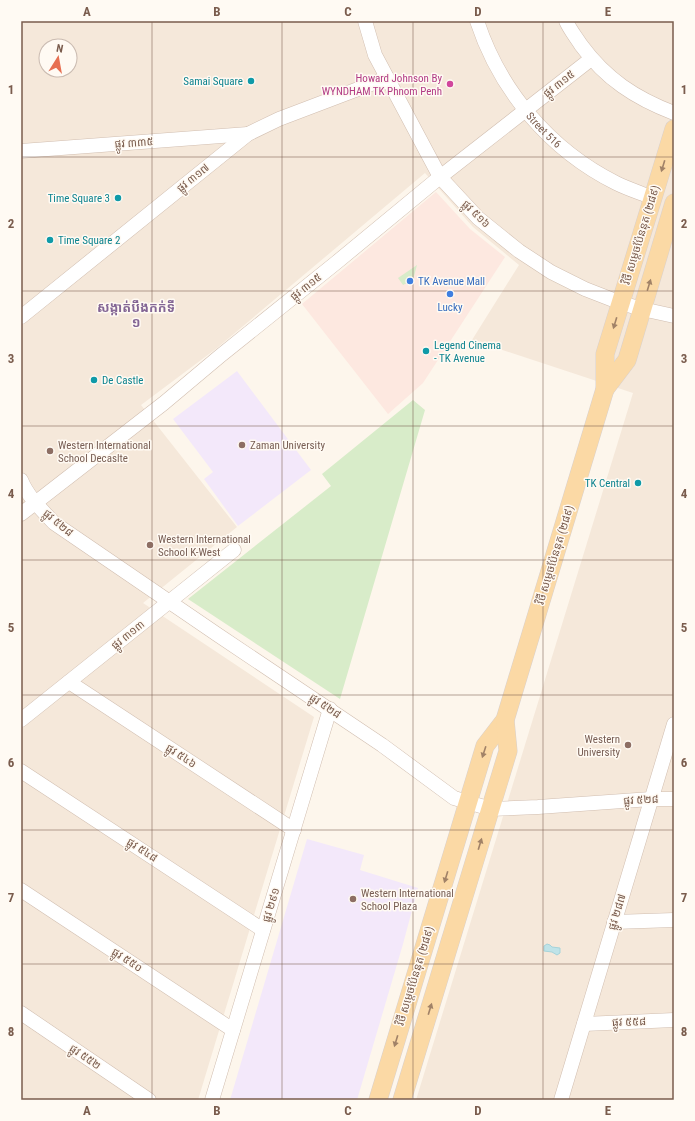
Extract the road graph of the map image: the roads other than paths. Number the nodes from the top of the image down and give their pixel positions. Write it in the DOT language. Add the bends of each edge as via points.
graph roads {
  1 [pos="365,21"];
  2 [pos="477,21"];
  3 [pos="566,21"];
  4 [pos="591,59"];
  5 [pos="387,78"];
  6 [pos="525,111"];
  7 [pos="674,113"];
  8 [pos="674,129"];
  9 [pos="248,134"];
  10 [pos="21,151"];
  11 [pos="440,177"];
  12 [pos="653,198"];
  13 [pos="674,203"];
  14 [pos="621,303"];
  15 [pos="642,309"];
  16 [pos="674,316"];
  17 [pos="21,317"];
  18 [pos="605,389"];
  19 [pos="21,480"];
  20 [pos="35,503"];
  21 [pos="21,514"];
  22 [pos="234,550"];
  23 [pos="170,602"];
  24 [pos="69,682"];
  25 [pos="330,709"];
  26 [pos="21,720"];
  27 [pos="505,720"];
  28 [pos="674,724"];
  29 [pos="21,771"];
  30 [pos="651,799"];
  31 [pos="674,799"];
  32 [pos="469,802"];
  33 [pos="491,809"];
  34 [pos="294,830"];
  35 [pos="21,890"];
  36 [pos="674,920"];
  37 [pos="614,922"];
  38 [pos="263,930"];
  39 [pos="21,1013"];
  40 [pos="674,1020"];
  41 [pos="584,1024"];
  42 [pos="233,1030"];
  43 [pos="149,1100"];
  44 [pos="212,1100"];
  45 [pos="378,1100"];
  46 [pos="402,1100"];
  47 [pos="561,1100"];
  1 -- 5 [label="street, ផ្លូវ ៥១៦" via="375,55"];
  2 -- 6 [label="street, Street 516" via="501,77"];
  3 -- 4 [label="street"];
  4 -- 6 [label="street, ផ្លូវ ៣១៥"];
  4 -- 7 [label="street" via="630,93"];
  5 -- 9 [label="street, ផ្លូវ ៣១៧" via="279,119"];
  5 -- 11 [label="street, ផ្លូវ ៥១៦"];
  6 -- 11 [label="street, ផ្លូវ ៣១៥"];
  6 -- 12 [label="street, Street 516" via="552,139 582,164 616,184"];
  8 -- 12 [label="main road, វិថី សម្តេចប៉ែននុត (២៨៩), one-way"];
  9 -- 10 [label="street, ផ្លូវ ៣៣៥"];
  9 -- 17 [label="street, ផ្លូវ ៣១៧"];
  11 -- 14 [label="street, ផ្លូវ ៥១៦" via="478,218 518,251 551,272"];
  11 -- 20 [label="street, ផ្លូវ ៣១៥" via="164,403"];
  12 -- 14 [label="main road, វិថី សម្តេចប៉ែននុត (២៨៩)"];
  15 -- 13 [label="main road, វិថី សម្តេចប៉ែននុត (២៨៩), one-way"];
  14 -- 15 [label="street, ផ្លូវ ៥១៦"];
  14 -- 18 [label="main road, វិថី សម្តេចប៉ែននុត (២៨៩), one-way" via="605,354"];
  15 -- 16 [label="street, ផ្លូវ ៥១៦"];
  15 -- 18 [label="main road, វិថី សម្តេចប៉ែននុត (២៨៩)" via="627,360"];
  18 -- 27 [label="main road, វិថី សម្តេចប៉ែននុត (២៨៩)"];
  19 -- 20 [label="street, ផ្លូវ ៥២៨"];
  20 -- 21 [label="street, ផ្លូវ ៣១៥"];
  20 -- 23 [label="street, ផ្លូវ ៥២៨" via="54,523"];
  22 -- 23 [label="street, ផ្លូវ ៣១៣"];
  23 -- 24 [label="street, ផ្លូវ ៣១៣"];
  23 -- 25 [label="street, ផ្លូវ ៥២៨"];
  24 -- 26 [label="street, ផ្លូវ ៣១៣"];
  24 -- 34 [label="street, ផ្លូវ ៥៤៦"];
  25 -- 32 [label="street, ផ្លូវ ៥២៨" via="454,798"];
  25 -- 34 [label="street, ផ្លូវ ២៩១"];
  27 -- 32 [label="main road, វិថី សម្តេចប៉ែននុត (២៨៩), one-way" via="485,746"];
  27 -- 33 [label="main road, វិថី សម្តេចប៉ែននុត (២៨៩)" via="508,751"];
  28 -- 30 [label="street, ផ្លូវ ២៨៧"];
  29 -- 38 [label="street, ផ្លូវ ៥៤៨"];
  30 -- 31 [label="street, ផ្លូវ ៥២៨"];
  30 -- 33 [label="street, ផ្លូវ ៥២៨"];
  30 -- 37 [label="street, ផ្លូវ ២៨៧"];
  32 -- 33 [label="street, ផ្លូវ ៥២៨"];
  32 -- 45 [label="main road, វិថី សម្តេចប៉ែននុត (២៨៩), one-way"];
  46 -- 33 [label="main road, វិថី សម្តេចប៉ែននុត (២៨៩), one-way"];
  34 -- 38 [label="street, ផ្លូវ ២៩១"];
  35 -- 42 [label="street, ផ្លូវ ៥៥០"];
  36 -- 37 [label="street"];
  37 -- 41 [label="street, ផ្លូវ ២៨៧"];
  38 -- 42 [label="street, ផ្លូវ ២៩១"];
  39 -- 43 [label="street, ផ្លូវ ៥៥២"];
  40 -- 41 [label="street, ផ្លូវ ៥៥៨"];
  41 -- 47 [label="street, ផ្លូវ ២៨៧"];
  42 -- 44 [label="street, ផ្លូវ ២៩១"];
}
